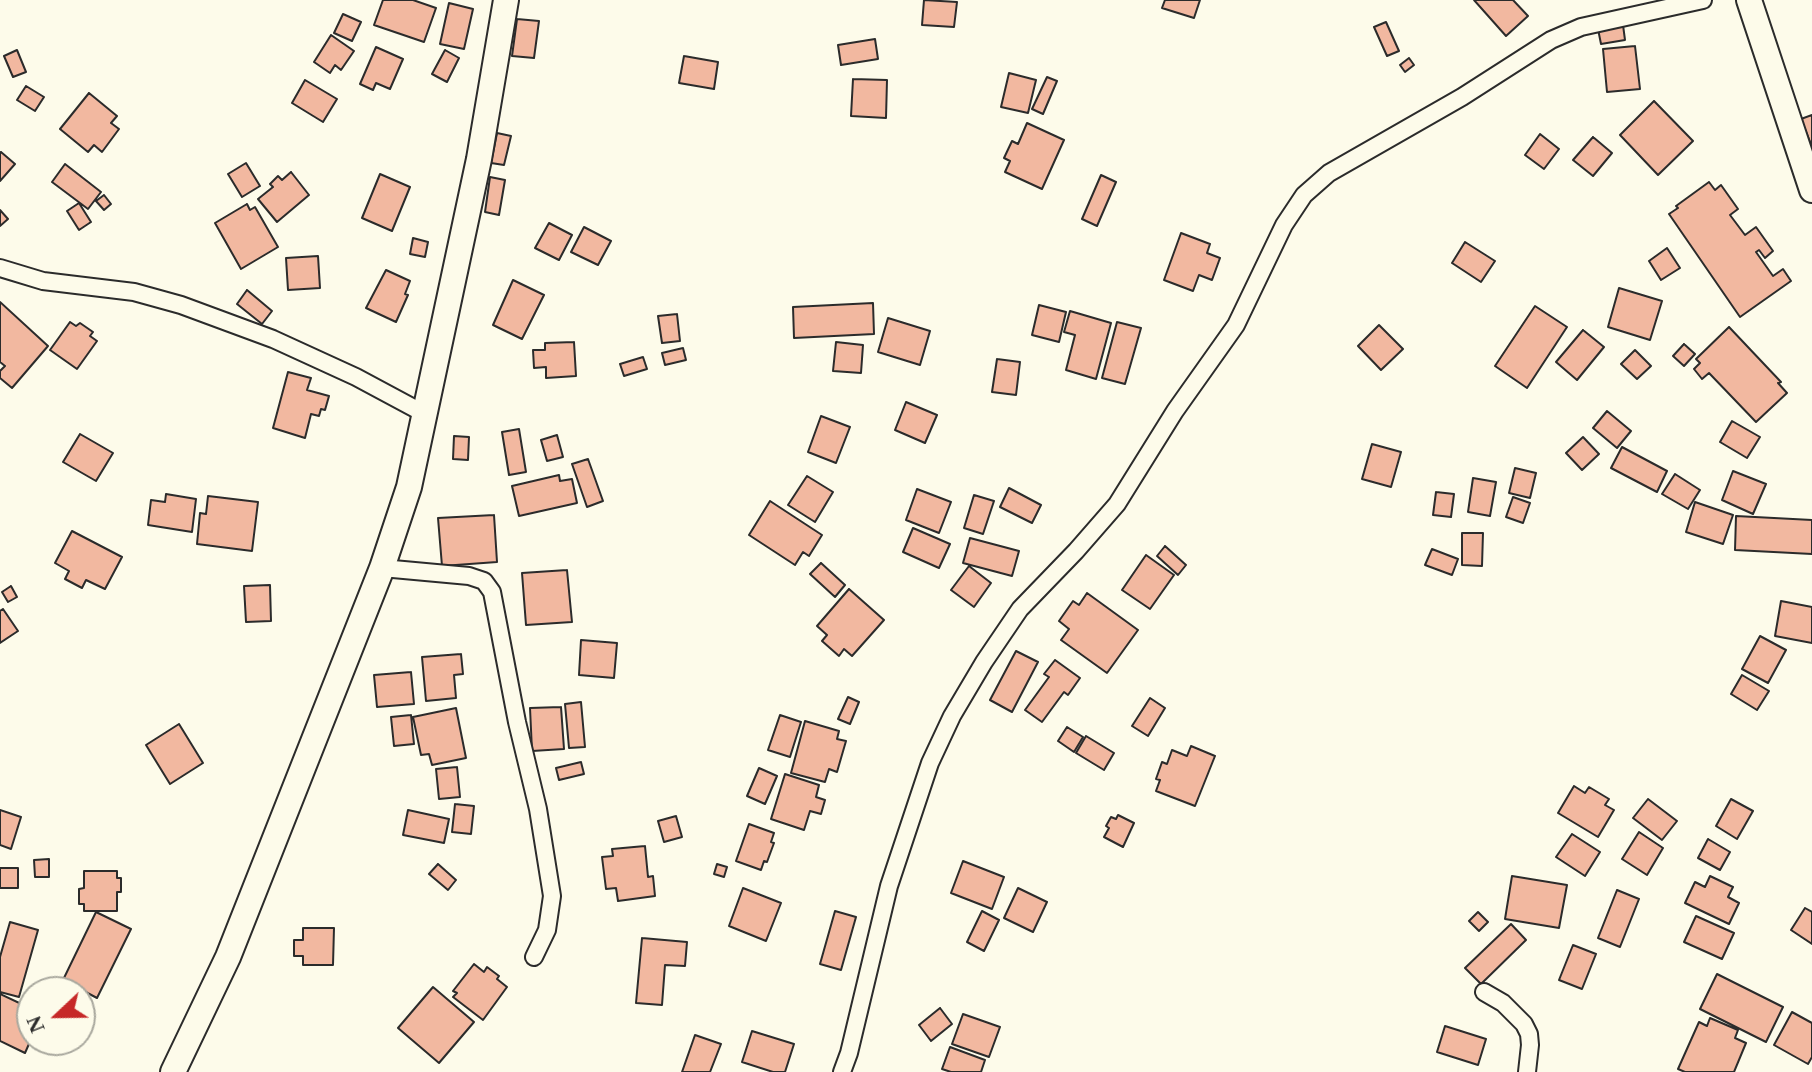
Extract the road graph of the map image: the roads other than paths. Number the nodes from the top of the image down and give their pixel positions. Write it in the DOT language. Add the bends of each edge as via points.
graph roads {
  1 [pos="506,0"];
  2 [pos="1703,0"];
  3 [pos="1749,0"];
  4 [pos="1812,190"];
  5 [pos="0,268"];
  6 [pos="425,414"];
  7 [pos="382,568"];
  8 [pos="534,957"];
  9 [pos="1484,992"];
  10 [pos="173,1072"];
  11 [pos="842,1072"];
  12 [pos="1527,1072"];
  1 -- 6 [label="main road" via="479,159"];
  2 -- 11 [label="street" via="1581,27 1551,40 1329,173 1304,195 1236,325 1117,504 1020,609 952,716 930,763 889,886"];
  3 -- 4 [label="main road"];
  5 -- 6 [label="street" via="43,281 134,292 181,305 329,364"];
  6 -- 7 [label="main road" via="409,487"];
  7 -- 8 [label="street" via="469,576 484,581 492,592 552,896 547,930"];
  7 -- 10 [label="main road" via="228,957"];
  9 -- 12 [label="street" via="1524,1024 1530,1045"];
}
